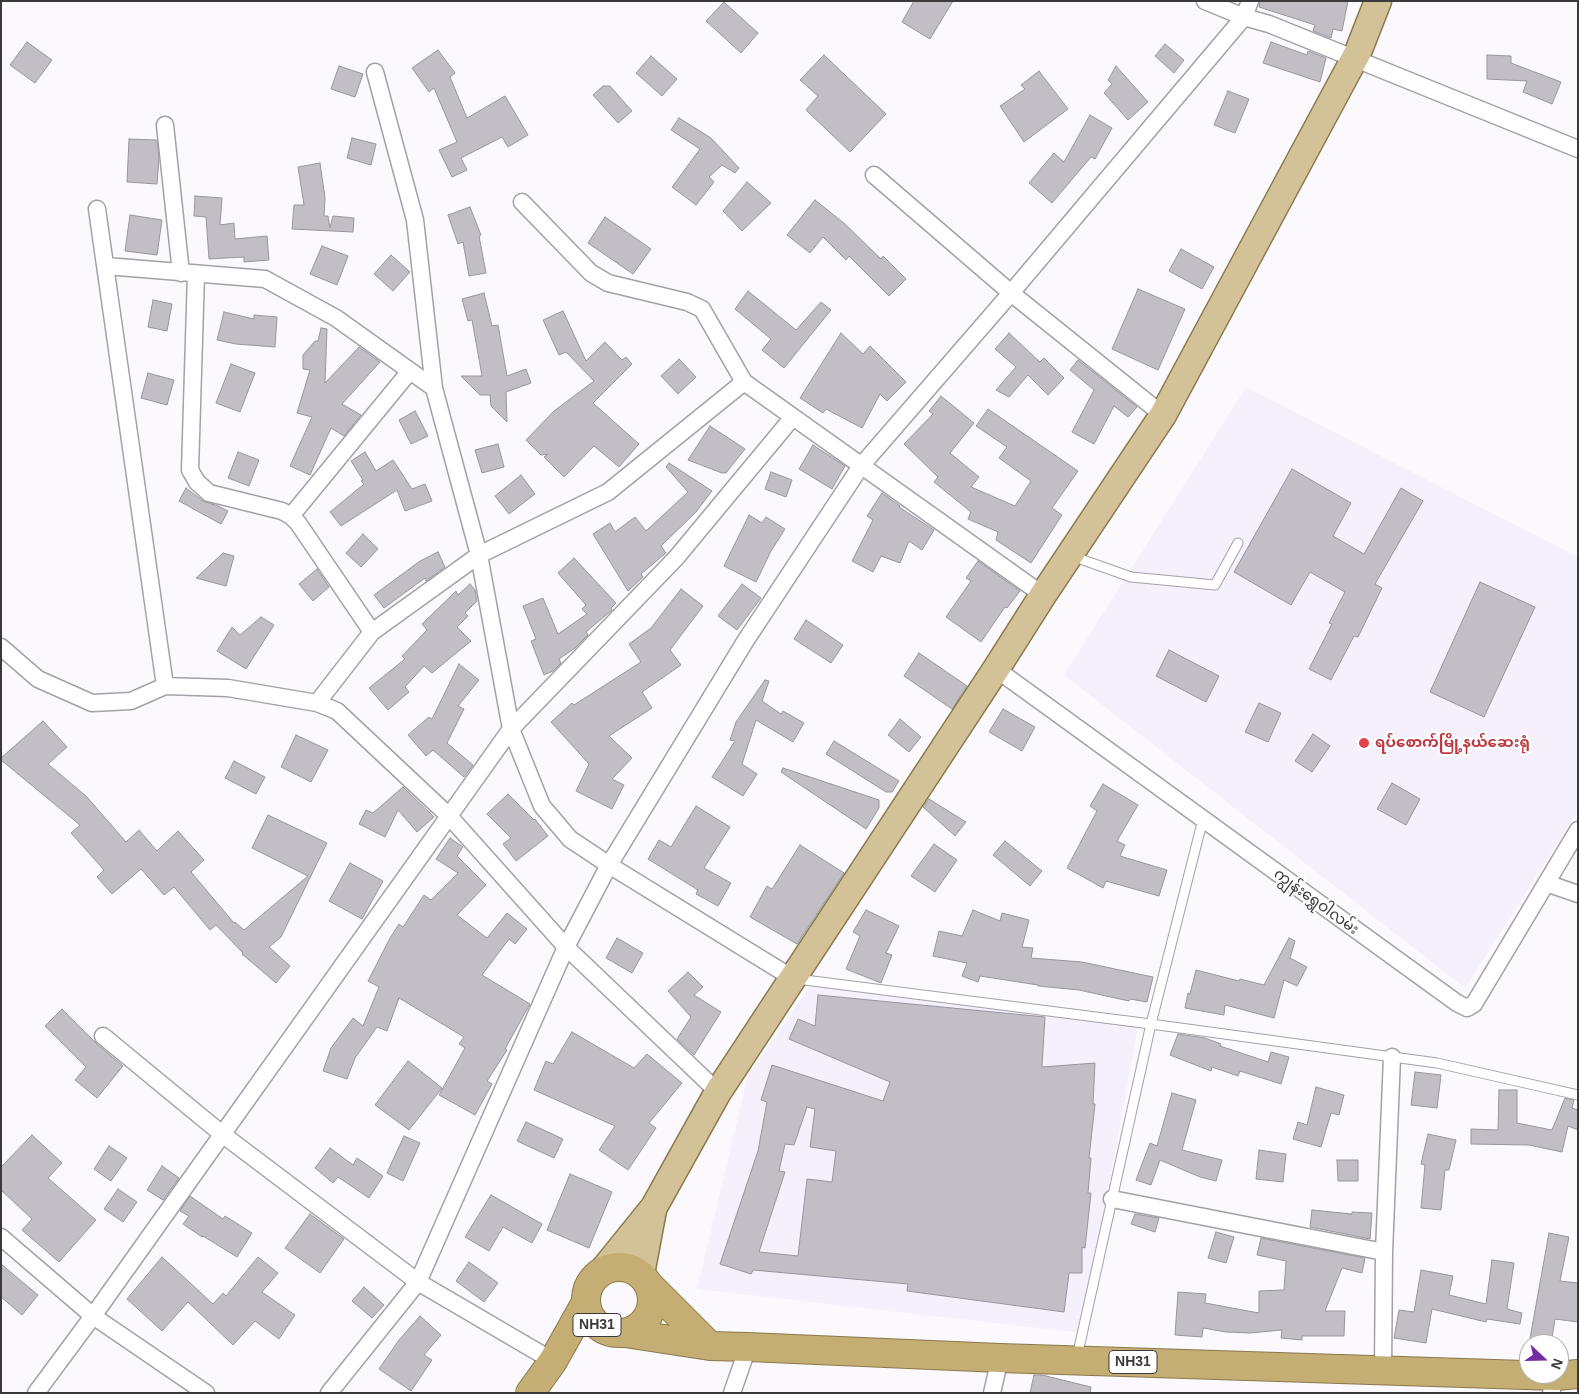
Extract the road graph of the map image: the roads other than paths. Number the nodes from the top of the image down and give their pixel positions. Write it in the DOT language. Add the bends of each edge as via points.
graph roads {
  1 [pos="1205,1"];
  2 [pos="1250,1"];
  3 [pos="1378,1"];
  4 [pos="1244,17"];
  5 [pos="1354,59"];
  6 [pos="375,72"];
  7 [pos="165,125"];
  8 [pos="1578,149"];
  9 [pos="874,175"];
  10 [pos="522,202"];
  11 [pos="97,209"];
  12 [pos="106,266"];
  13 [pos="188,273"];
  14 [pos="1011,293"];
  15 [pos="410,371"];
  16 [pos="744,382"];
  17 [pos="434,388"];
  18 [pos="1163,415"];
  19 [pos="793,417"];
  20 [pos="861,466"];
  21 [pos="291,516"];
  22 [pos="1238,543"];
  23 [pos="479,555"];
  24 [pos="1070,555"];
  25 [pos="1043,595"];
  26 [pos="372,632"];
  27 [pos="1,647"];
  28 [pos="996,669"];
  29 [pos="165,686"];
  30 [pos="317,703"];
  31 [pos="511,729"];
  32 [pos="449,816"];
  33 [pos="1203,820"];
  34 [pos="1578,830"];
  35 [pos="609,865"];
  36 [pos="1546,883"];
  37 [pos="1578,894"];
  38 [pos="566,947"];
  39 [pos="794,979"];
  40 [pos="1151,1024"];
  41 [pos="103,1036"];
  42 [pos="1392,1057"];
  43 [pos="718,1092"];
  44 [pos="1578,1094"];
  45 [pos="222,1134"];
  46 [pos="1112,1199"];
  47 [pos="654,1206"];
  48 [pos="1,1237"];
  49 [pos="1384,1252"];
  50 [pos="604,1269"];
  51 [pos="646,1280"];
  52 [pos="418,1282"];
  53 [pos="585,1304"];
  54 [pos="93,1316"];
  55 [pos="616,1332"];
  56 [pos="710,1346"];
  57 [pos="748,1347"];
  58 [pos="1000,1358"];
  59 [pos="1077,1360"];
  60 [pos="553,1361"];
  61 [pos="1382,1370"];
  62 [pos="1519,1378"];
  63 [pos="36,1393"];
  64 [pos="206,1393"];
  65 [pos="330,1393"];
  66 [pos="530,1393"];
  67 [pos="732,1393"];
  68 [pos="992,1393"];
  1 -- 4 [label="street"];
  2 -- 4 [label="street"];
  3 -- 5 [label="main road"];
  4 -- 5 [label="street"];
  4 -- 14 [label="street"];
  5 -- 8 [label="street"];
  5 -- 18 [label="main road"];
  6 -- 17 [label="street" via="415,220"];
  7 -- 13 [label="street"];
  9 -- 14 [label="street"];
  10 -- 16 [label="street" via="591,273 608,283 687,302 702,309"];
  11 -- 12 [label="street"];
  12 -- 13 [label="street"];
  12 -- 29 [label="street"];
  13 -- 15 [label="street" via="265,279 336,318"];
  13 -- 21 [label="street" via="190,470 197,482 210,493"];
  14 -- 18 [label="street"];
  14 -- 20 [label="street"];
  15 -- 17 [label="street"];
  15 -- 21 [label="street"];
  16 -- 19 [label="street"];
  16 -- 23 [label="street" via="608,492"];
  17 -- 23 [label="street"];
  18 -- 24 [label="main road"];
  19 -- 20 [label="street"];
  19 -- 31 [label="street" via="676,558"];
  20 -- 25 [label="street"];
  20 -- 35 [label="street" via="746,640"];
  21 -- 26 [label="street"];
  22 -- 24 [label="lane" via="1214,585 1131,577"];
  23 -- 26 [label="street"];
  23 -- 31 [label="street"];
  24 -- 25 [label="main road"];
  25 -- 28 [label="main road"];
  26 -- 30 [label="street"];
  27 -- 29 [label="street" via="38,679 92,703 131,701"];
  28 -- 33 [label="street, ကျွန်းရွှေဝါလမ်း"];
  28 -- 39 [label="main road"];
  29 -- 30 [label="street" via="228,688"];
  30 -- 32 [label="street" via="337,710"];
  31 -- 32 [label="street"];
  31 -- 35 [label="street" via="542,806 570,839"];
  32 -- 38 [label="street"];
  32 -- 45 [label="street"];
  33 -- 36 [label="street, ကျွန်းရွှေဝါလမ်း" via="1457,1004 1467,1008 1474,1004"];
  33 -- 40 [label="lane"];
  34 -- 36 [label="street, ကျွန်းရွှေဝါလမ်း"];
  35 -- 38 [label="street"];
  35 -- 39 [label="street"];
  36 -- 37 [label="street"];
  38 -- 43 [label="street"];
  38 -- 52 [label="street"];
  39 -- 40 [label="lane"];
  39 -- 43 [label="main road"];
  40 -- 42 [label="lane"];
  40 -- 46 [label="lane"];
  41 -- 45 [label="street"];
  42 -- 44 [label="lane" via="1438,1063"];
  42 -- 49 [label="street"];
  43 -- 47 [label="main road"];
  45 -- 52 [label="street"];
  45 -- 54 [label="street"];
  46 -- 49 [label="street"];
  46 -- 59 [label="lane"];
  47 -- 50 [label="main road"];
  47 -- 51 [label="main road"];
  48 -- 54 [label="street"];
  49 -- 61 [label="street"];
  50 -- 51 [label="highway" via="623,1266"];
  50 -- 53 [label="highway, NH31" via="588,1284"];
  51 -- 55 [label="highway, NH31" via="652,1301 649,1315 639,1327"];
  51 -- 56 [label="highway"];
  52 -- 60 [label="street"];
  52 -- 65 [label="street"];
  53 -- 55 [label="highway, NH31" via="592,1321"];
  53 -- 60 [label="highway, NH31"];
  54 -- 63 [label="street"];
  54 -- 64 [label="street"];
  55 -- 56 [label="highway, NH31"];
  55 -- 60 [label="highway, NH31"];
  56 -- 57 [label="highway, NH31"];
  57 -- 58 [label="highway, NH31"];
  57 -- 67 [label="street"];
  58 -- 59 [label="highway, NH31"];
  58 -- 68 [label="street"];
  59 -- 61 [label="highway, NH31"];
  60 -- 66 [label="highway, NH31"];
  61 -- 62 [label="highway, NH31"];
}
